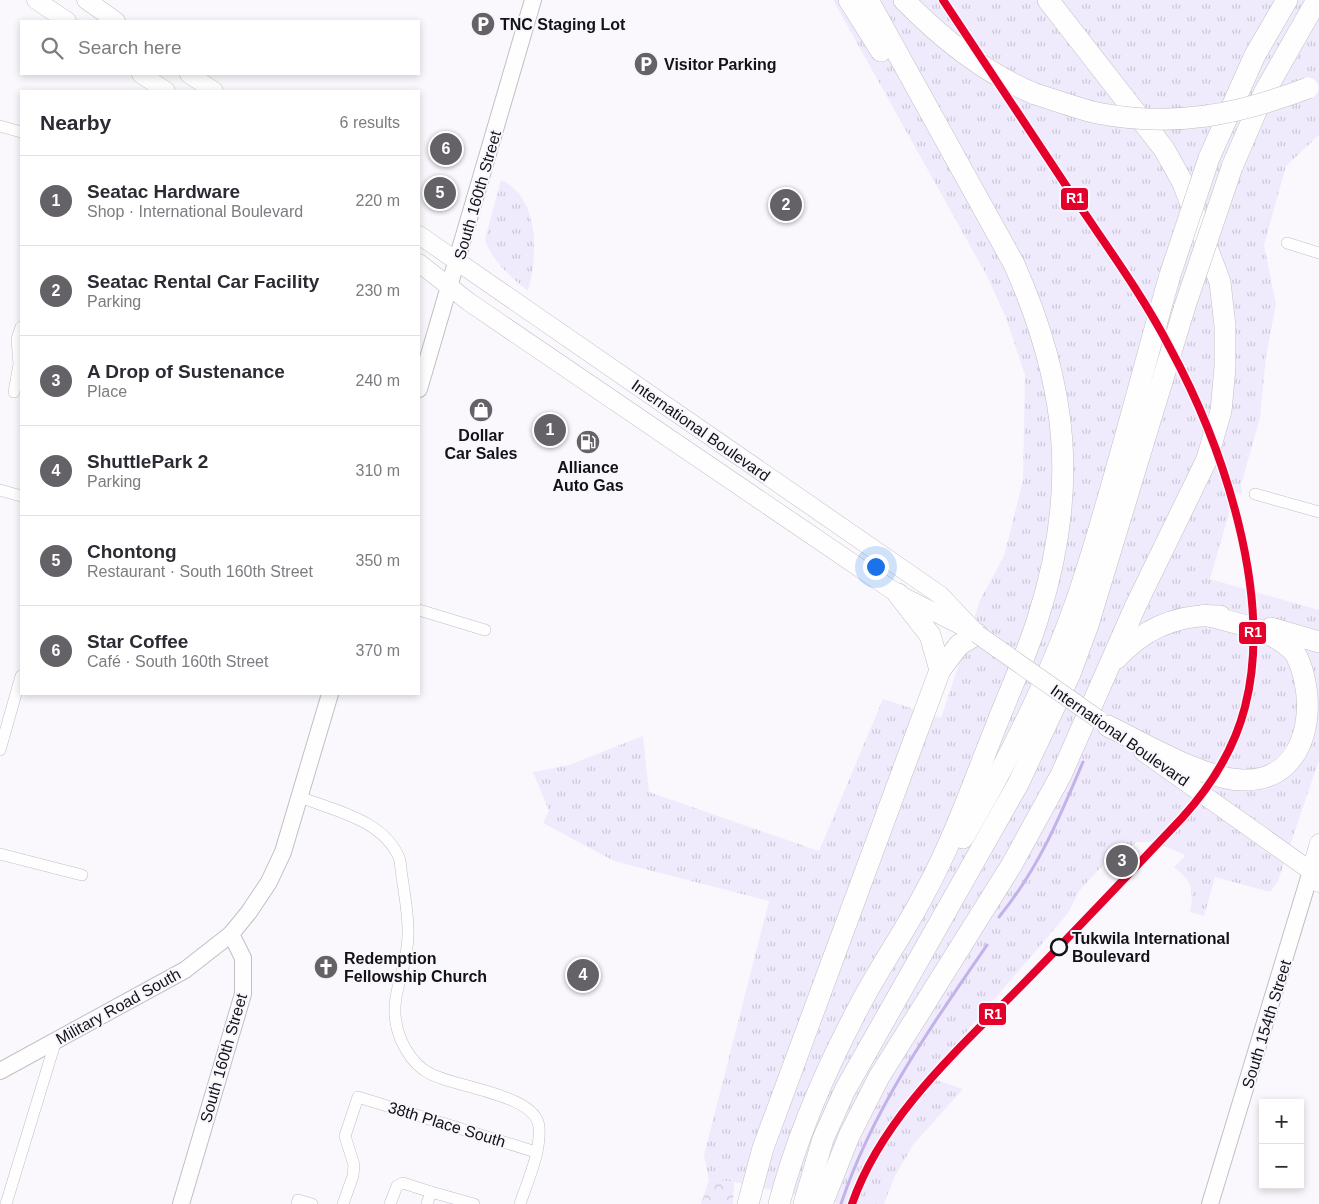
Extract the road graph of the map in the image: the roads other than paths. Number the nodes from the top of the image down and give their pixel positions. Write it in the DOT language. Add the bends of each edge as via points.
graph roads {
  1 [pos="36,0"];
  2 [pos="86,0"];
  3 [pos="533,0"];
  4 [pos="849,0"];
  5 [pos="868,0"];
  6 [pos="904,0"];
  7 [pos="1048,0"];
  8 [pos="1287,0"];
  9 [pos="1317,0"];
  10 [pos="66,20"];
  11 [pos="115,20"];
  12 [pos="142,75"];
  13 [pos="190,75"];
  14 [pos="1313,85"];
  15 [pos="165,90"];
  16 [pos="213,90"];
  17 [pos="0,126"];
  18 [pos="20,132"];
  19 [pos="989,218"];
  20 [pos="420,236"];
  21 [pos="1287,243"];
  22 [pos="1319,253"];
  23 [pos="458,261"];
  24 [pos="420,264"];
  25 [pos="449,286"];
  26 [pos="20,330"];
  27 [pos="420,387"];
  28 [pos="14,392"];
  29 [pos="0,490"];
  30 [pos="1255,494"];
  31 [pos="20,496"];
  32 [pos="1319,512"];
  33 [pos="898,594"];
  34 [pos="420,610"];
  35 [pos="1205,615"];
  36 [pos="485,630"];
  37 [pos="977,634"];
  38 [pos="1319,642"];
  39 [pos="1108,667"];
  40 [pos="940,670"];
  41 [pos="20,680"];
  42 [pos="330,695"];
  43 [pos="1108,726"];
  44 [pos="0,750"];
  45 [pos="300,797"];
  46 [pos="1319,843"];
  47 [pos="0,854"];
  48 [pos="82,875"];
  49 [pos="1316,875"];
  50 [pos="923,896"];
  51 [pos="231,934"];
  52 [pos="56,1040"];
  53 [pos="0,1071"];
  54 [pos="536,1152"];
  55 [pos="431,1192"];
  56 [pos="6,1204"];
  57 [pos="181,1204"];
  58 [pos="297,1204"];
  59 [pos="312,1204"];
  60 [pos="343,1204"];
  61 [pos="390,1204"];
  62 [pos="427,1204"];
  63 [pos="474,1204"];
  64 [pos="520,1204"];
  65 [pos="748,1204"];
  66 [pos="779,1204"];
  67 [pos="804,1204"];
  68 [pos="822,1204"];
  69 [pos="1210,1204"];
  1 -- 10 [label="main road"];
  2 -- 11 [label="main road"];
  3 -- 23 [label="main road, South 160th Street"];
  4 -- 19 [label="highway" via="953,171"];
  5 -- 19 [label="highway"];
  6 -- 14 [label="highway, bridge" via="930,27 1009,84 1097,112 1176,119 1206,118 1263,105"];
  7 -- 39 [label="highway" via="1164,149 1183,183 1220,282 1225,326 1221,411 1208,459"];
  8 -- 50 [label="highway, bridge" via="1254,55 1209,158 1170,275 1084,579 1042,688 998,778 951,857"];
  9 -- 67 [label="highway, bridge" via="1264,93 1232,167 1070,674 1018,784 844,1090 823,1139"];
  12 -- 15 [label="main road"];
  13 -- 16 [label="main road"];
  17 -- 18 [label="street"];
  19 -- 50 [label="highway" via="1026,290 1049,356 1061,428 1064,473 1061,513 1038,618 958,822"];
  20 -- 23 [label="main road, International Boulevard"];
  21 -- 22 [label="street"];
  23 -- 25 [label="main road, South 160th Street"];
  23 -- 37 [label="main road, International Boulevard" via="940,595"];
  24 -- 25 [label="main road, International Boulevard"];
  25 -- 27 [label="main road, South 160th Street"];
  25 -- 33 [label="main road, International Boulevard"];
  26 -- 28 [label="street"];
  29 -- 31 [label="street"];
  30 -- 32 [label="street"];
  33 -- 37 [label="main road, International Boulevard"];
  33 -- 40 [label="highway" via="930,635"];
  34 -- 36 [label="street"];
  35 -- 38 [label="highway" via="1246,620"];
  35 -- 39 [label="highway" via="1158,626 1126,648"];
  35 -- 43 [label="highway" via="1276,638 1295,652 1306,666 1317,703 1310,737 1297,756 1280,770 1262,778 1226,778 1184,763"];
  37 -- 40 [label="highway" via="959,645"];
  37 -- 43 [label="main road, International Boulevard, bridge"];
  39 -- 68 [label="highway" via="1060,775 1011,866 879,1077 849,1136"];
  40 -- 65 [label="highway" via="763,1148"];
  41 -- 44 [label="street"];
  42 -- 45 [label="main road"];
  43 -- 49 [label="main road, International Boulevard"];
  45 -- 51 [label="main road" via="283,852 269,882"];
  45 -- 54 [label="street" via="362,821 381,832 400,860 408,936 394,1007 401,1039 409,1053 425,1071 442,1080 514,1100 525,1107 539,1124"];
  46 -- 49 [label="main road, South 154th Street"];
  47 -- 48 [label="street"];
  49 -- 69 [label="main road, South 154th Street"];
  50 -- 66 [label="highway" via="865,996 809,1111 791,1158"];
  51 -- 52 [label="main road, Military Road South" via="185,970"];
  51 -- 57 [label="main road, South 160th Street" via="243,958 243,994"];
  52 -- 53 [label="main road, Military Road South"];
  52 -- 56 [label="street"];
  54 -- 60 [label="street, 38th Place South" via="358,1097 345,1136 354,1165"];
  54 -- 64 [label="street"];
  55 -- 61 [label="street" via="403,1184 397,1186"];
  55 -- 62 [label="street"];
  55 -- 63 [label="street"];
  58 -- 59 [label="street" via="298,1200"];
}
